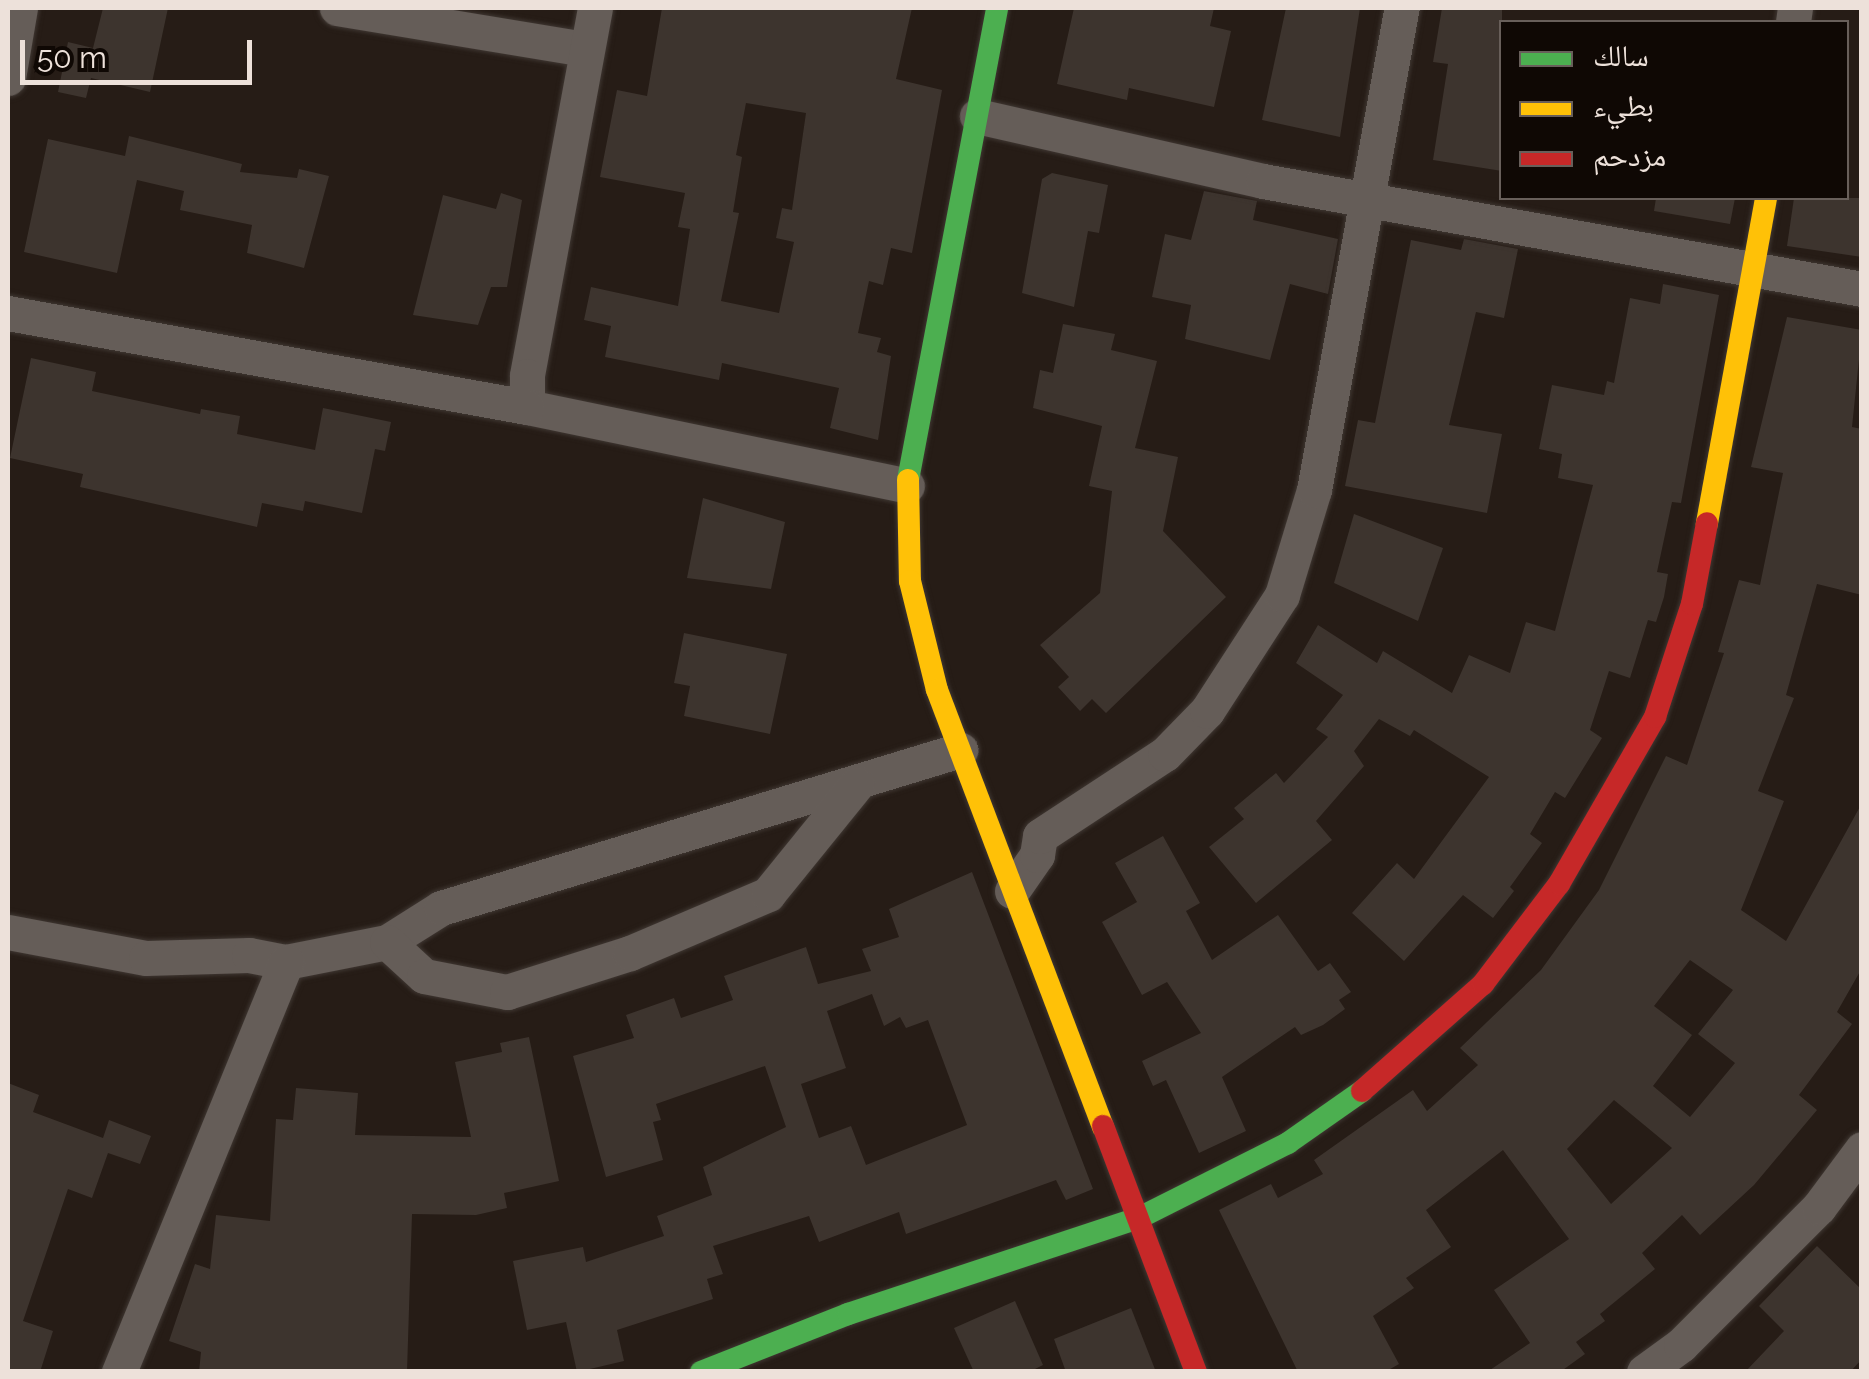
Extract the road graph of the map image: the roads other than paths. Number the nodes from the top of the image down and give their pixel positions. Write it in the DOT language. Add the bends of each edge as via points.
graph roads {
  1 [pos="20,8"];
  2 [pos="337,8"];
  3 [pos="595,8"];
  4 [pos="997,8"];
  5 [pos="1402,8"];
  6 [pos="586,49"];
  7 [pos="8,78"];
  8 [pos="977,116"];
  9 [pos="1370,196"];
  10 [pos="1766,200"];
  11 [pos="1755,270"];
  12 [pos="1862,288"];
  13 [pos="8,312"];
  14 [pos="528,407"];
  15 [pos="907,486"];
  16 [pos="960,750"];
  17 [pos="858,784"];
  18 [pos="1012,892"];
  19 [pos="9,936"];
  20 [pos="388,942"];
  21 [pos="286,962"];
  22 [pos="1862,1149"];
  23 [pos="1138,1218"];
  24 [pos="119,1372"];
  25 [pos="701,1372"];
  26 [pos="1196,1372"];
  27 [pos="1644,1372"];
  1 -- 7 [label="street"];
  2 -- 6 [label="street"];
  3 -- 6 [label="street"];
  4 -- 8 [label="street"];
  5 -- 9 [label="street"];
  6 -- 14 [label="street" via="527,376"];
  8 -- 9 [label="street" via="1262,181"];
  8 -- 15 [label="street"];
  9 -- 11 [label="street"];
  9 -- 18 [label="street" via="1314,490 1282,596 1207,712 1165,754 1040,836"];
  10 -- 11 [label="street"];
  11 -- 12 [label="street"];
  11 -- 23 [label="street" via="1692,604 1655,717 1559,884 1483,984 1392,1070 1288,1143"];
  13 -- 14 [label="street"];
  14 -- 15 [label="street"];
  15 -- 16 [label="street" via="910,582"];
  16 -- 17 [label="street"];
  16 -- 18 [label="street"];
  17 -- 20 [label="street" via="442,908"];
  17 -- 20 [label="street" via="768,894 630,953 507,992 424,976"];
  18 -- 23 [label="street"];
  19 -- 21 [label="street" via="146,958 248,955"];
  20 -- 21 [label="street"];
  21 -- 24 [label="street"];
  22 -- 27 [label="street" via="1818,1207 1681,1345"];
  23 -- 25 [label="street" via="848,1314"];
  23 -- 26 [label="street"];
}
